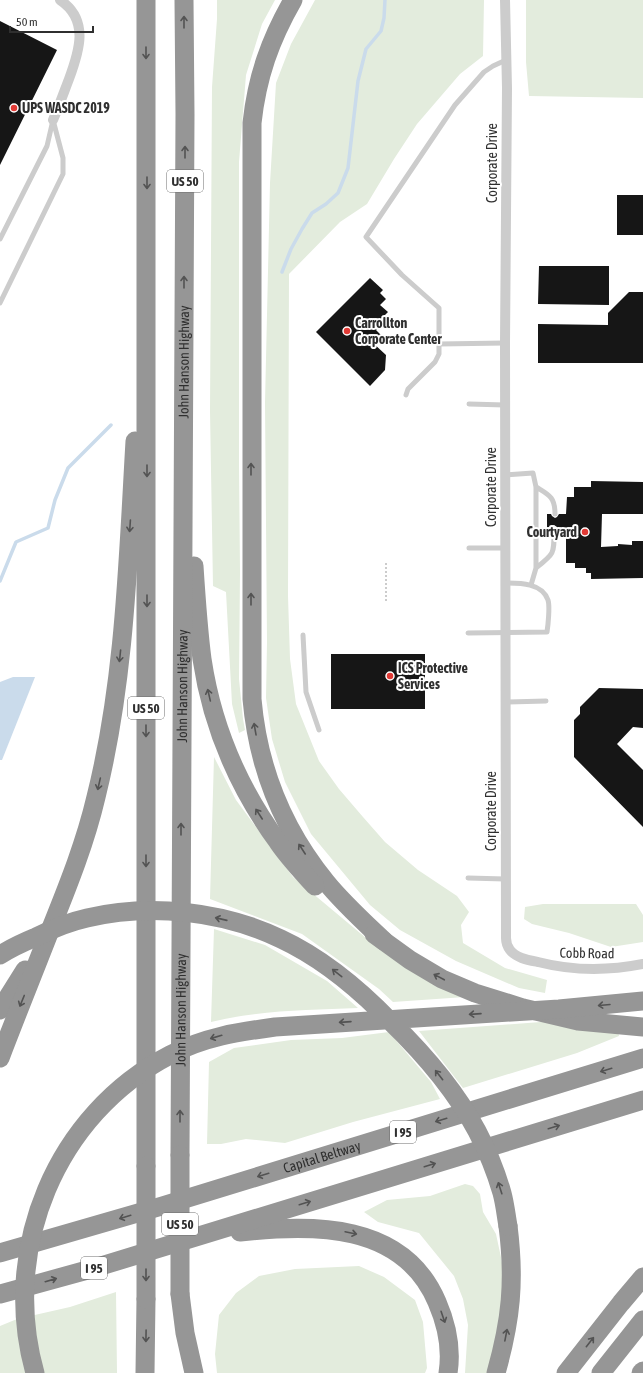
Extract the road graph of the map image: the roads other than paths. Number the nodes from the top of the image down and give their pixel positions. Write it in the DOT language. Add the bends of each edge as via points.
graph roads {
  1 [pos="60,0"];
  2 [pos="146,0"];
  3 [pos="184,0"];
  4 [pos="293,0"];
  5 [pos="505,0"];
  6 [pos="506,60"];
  7 [pos="53,120"];
  8 [pos="0,240"];
  9 [pos="147,250"];
  10 [pos="0,303"];
  11 [pos="505,343"];
  12 [pos="439,344"];
  13 [pos="184,363"];
  14 [pos="406,394"];
  15 [pos="469,404"];
  16 [pos="505,405"];
  17 [pos="505,475"];
  18 [pos="536,487"];
  19 [pos="554,514"];
  20 [pos="554,529"];
  21 [pos="469,548"];
  22 [pos="506,548"];
  23 [pos="536,568"];
  24 [pos="506,583"];
  25 [pos="531,585"];
  26 [pos="468,633"];
  27 [pos="506,633"];
  28 [pos="303,635"];
  29 [pos="546,701"];
  30 [pos="506,702"];
  31 [pos="319,730"];
  32 [pos="73,874"];
  33 [pos="468,878"];
  34 [pos="505,879"];
  35 [pos="384,941"];
  36 [pos="0,955"];
  37 [pos="530,960"];
  38 [pos="643,964"];
  39 [pos="643,1001"];
  40 [pos="0,1010"];
  41 [pos="643,1027"];
  42 [pos="0,1058"];
  43 [pos="643,1058"];
  44 [pos="643,1100"];
  45 [pos="188,1239"];
  46 [pos="0,1253"];
  47 [pos="643,1277"];
  48 [pos="0,1294"];
  49 [pos="180,1294"];
  50 [pos="643,1320"];
  51 [pos="35,1373"];
  52 [pos="146,1373"];
  53 [pos="180,1373"];
  54 [pos="194,1373"];
  55 [pos="448,1373"];
  56 [pos="496,1373"];
  57 [pos="566,1373"];
  58 [pos="601,1373"];
  1 -- 7 [label="street" via="77,20 80,37 77,58"];
  2 -- 9 [label="highway, US 50, one-way"];
  13 -- 3 [label="highway, John Hanson Highway / US 50, one-way"];
  35 -- 4 [label="highway, one-way" via="327,883 293,834 260,755 254,727 252,123 255,99 268,49"];
  5 -- 6 [label="street, Corporate Drive"];
  6 -- 11 [label="street, Corporate Drive"];
  6 -- 12 [label="lane" via="484,72 456,105 366,238 439,308"];
  7 -- 8 [label="lane" via="47,146"];
  7 -- 10 [label="lane" via="63,158 63,174"];
  9 -- 32 [label="highway, one-way" via="124,618 118,676 99,784"];
  9 -- 52 [label="highway, US 50, one-way, bridge"];
  11 -- 12 [label="lane"];
  11 -- 16 [label="street, Corporate Drive"];
  12 -- 14 [label="lane" via="435,362"];
  35 -- 13 [label="highway, one-way" via="342,911 316,887 278,842 241,784 228,758 209,694 197,621"];
  49 -- 13 [label="highway, John Hanson Highway / US 50, one-way, bridge"];
  15 -- 16 [label="lane"];
  16 -- 17 [label="street, Corporate Drive"];
  17 -- 18 [label="lane" via="534,473"];
  17 -- 22 [label="street, Corporate Drive"];
  18 -- 19 [label="lane" via="553,500"];
  18 -- 23 [label="lane"];
  20 -- 23 [label="lane" via="554,551"];
  21 -- 22 [label="lane"];
  22 -- 24 [label="street, Corporate Drive"];
  23 -- 25 [label="lane"];
  24 -- 25 [label="lane"];
  24 -- 27 [label="street, Corporate Drive"];
  25 -- 27 [label="lane" via="548,600 547,632"];
  26 -- 27 [label="lane"];
  27 -- 30 [label="street, Corporate Drive"];
  28 -- 31 [label="lane" via="306,692"];
  29 -- 30 [label="lane"];
  30 -- 34 [label="street, Corporate Drive"];
  32 -- 40 [label="highway" via="20,979"];
  32 -- 42 [label="highway, one-way"];
  33 -- 34 [label="lane"];
  34 -- 37 [label="street, Corporate Drive" via="507,945 515,954"];
  41 -- 35 [label="highway, one-way" via="578,1021 522,1008 475,993 442,979"];
  56 -- 36 [label="highway, one-way, bridge" via="510,1317 512,1256 502,1193 492,1163 477,1131 438,1072 414,1044 352,984 319,960 281,939 252,927 201,914 166,910 139,910 86,918 59,926"];
  37 -- 38 [label="street, Cobb Road" via="593,970"];
  39 -- 51 [label="highway, one-way, bridge" via="246,1031 199,1042 140,1072 111,1096 82,1126 60,1158 41,1196 29,1235 23,1273 26,1339"];
  43 -- 46 [label="highway, Capital Beltway / I 95, one-way"];
  45 -- 44 [label="highway, I 95, one-way"];
  48 -- 45 [label="highway, I 95, one-way"];
  45 -- 55 [label="highway, one-way" via="235,1232 294,1228 352,1233 376,1241 398,1253 418,1271 433,1293 444,1317 449,1340"];
  57 -- 47 [label="highway, one-way"];
  49 -- 53 [label="highway, John Hanson Highway / US 50"];
  49 -- 54 [label="highway"];
  50 -- 58 [label="highway"];
}
